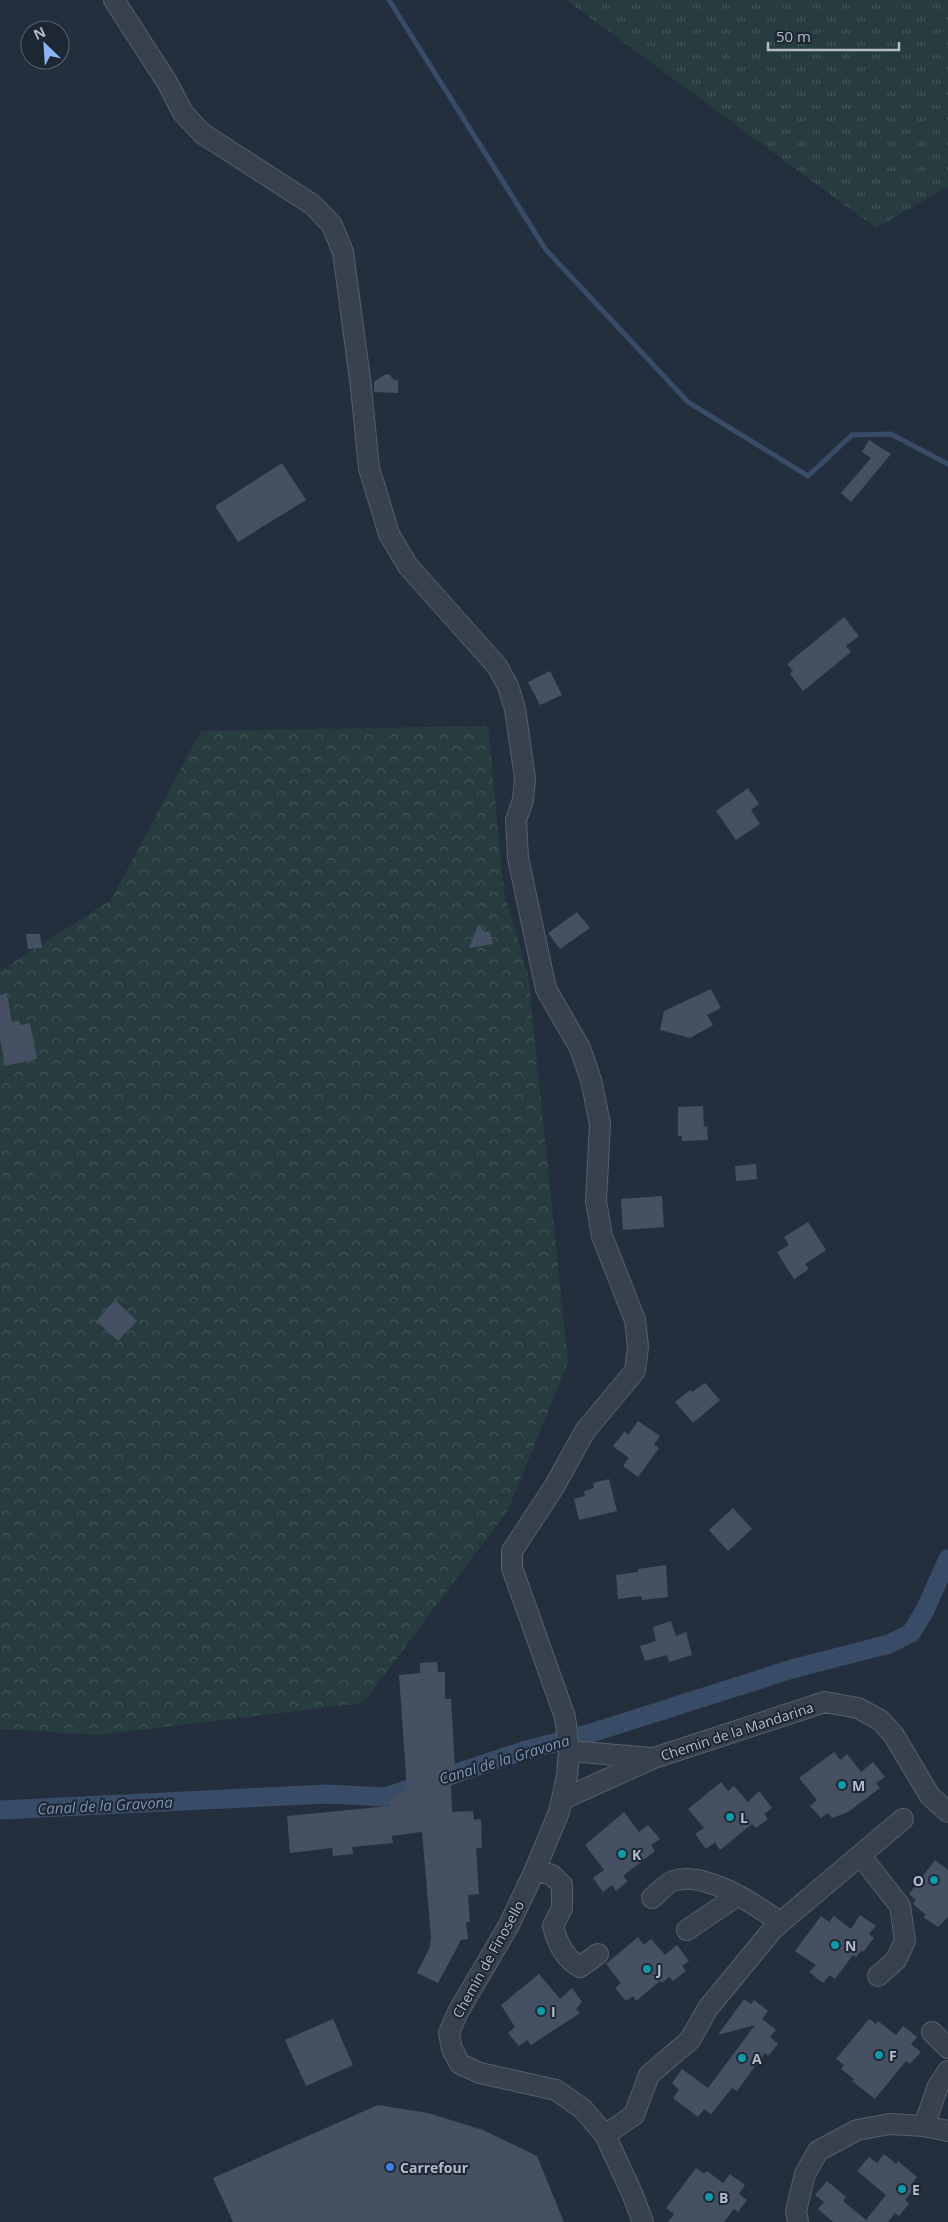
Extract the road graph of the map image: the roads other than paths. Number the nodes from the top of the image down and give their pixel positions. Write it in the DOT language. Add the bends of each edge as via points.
graph roads {
  1 [pos="114,0"];
  2 [pos="569,1751"];
  3 [pos="654,1758"];
  4 [pos="563,1800"];
  5 [pos="948,1812"];
  6 [pos="903,1820"];
  7 [pos="861,1856"];
  8 [pos="535,1870"];
  9 [pos="737,1896"];
  10 [pos="652,1898"];
  11 [pos="780,1922"];
  12 [pos="687,1930"];
  13 [pos="598,1954"];
  14 [pos="878,1976"];
  15 [pos="932,2032"];
  16 [pos="948,2048"];
  17 [pos="948,2071"];
  18 [pos="924,2126"];
  19 [pos="948,2131"];
  20 [pos="605,2135"];
  21 [pos="643,2222"];
  22 [pos="798,2222"];
  1 -- 2 [label="street, Chemin de Finosello" via="183,113 203,134 313,205 332,224 343,252 369,468 389,534 408,566 497,666 515,709 525,778 523,800 516,820 518,858 546,989 580,1048 591,1080 600,1124 596,1201 602,1236 635,1320 638,1346 635,1370 584,1432 554,1487 512,1551 512,1568 565,1717"];
  2 -- 3 [label="street, Chemin de la Mandarina"];
  2 -- 4 [label="street, Chemin de Finosello"];
  3 -- 4 [label="street, Chemin de la Mandarina"];
  3 -- 5 [label="street, Chemin de la Mandarina" via="825,1702 858,1708 880,1720 893,1734 930,1796"];
  4 -- 8 [label="street, Chemin de Finosello"];
  6 -- 7 [label="street"];
  7 -- 11 [label="street"];
  7 -- 14 [label="street" via="900,1906 905,1941 896,1960"];
  8 -- 13 [label="street" via="552,1875 562,1885 562,1908 553,1926 565,1954 580,1967"];
  8 -- 20 [label="street, Chemin de Finosello" via="509,1925 458,2012 449,2033 452,2049 460,2064 480,2074 556,2090 583,2109"];
  9 -- 10 [label="street" via="704,1881 688,1878 672,1882"];
  9 -- 11 [label="street"];
  9 -- 12 [label="street"];
  11 -- 20 [label="street" via="708,2008 690,2040 649,2075 634,2115"];
  15 -- 16 [label="street"];
  17 -- 18 [label="street" via="938,2086"];
  18 -- 19 [label="street"];
  18 -- 22 [label="street" via="890,2124 857,2130 818,2151 805,2174 796,2211"];
  20 -- 21 [label="street, Chemin de Finosello"];
}
